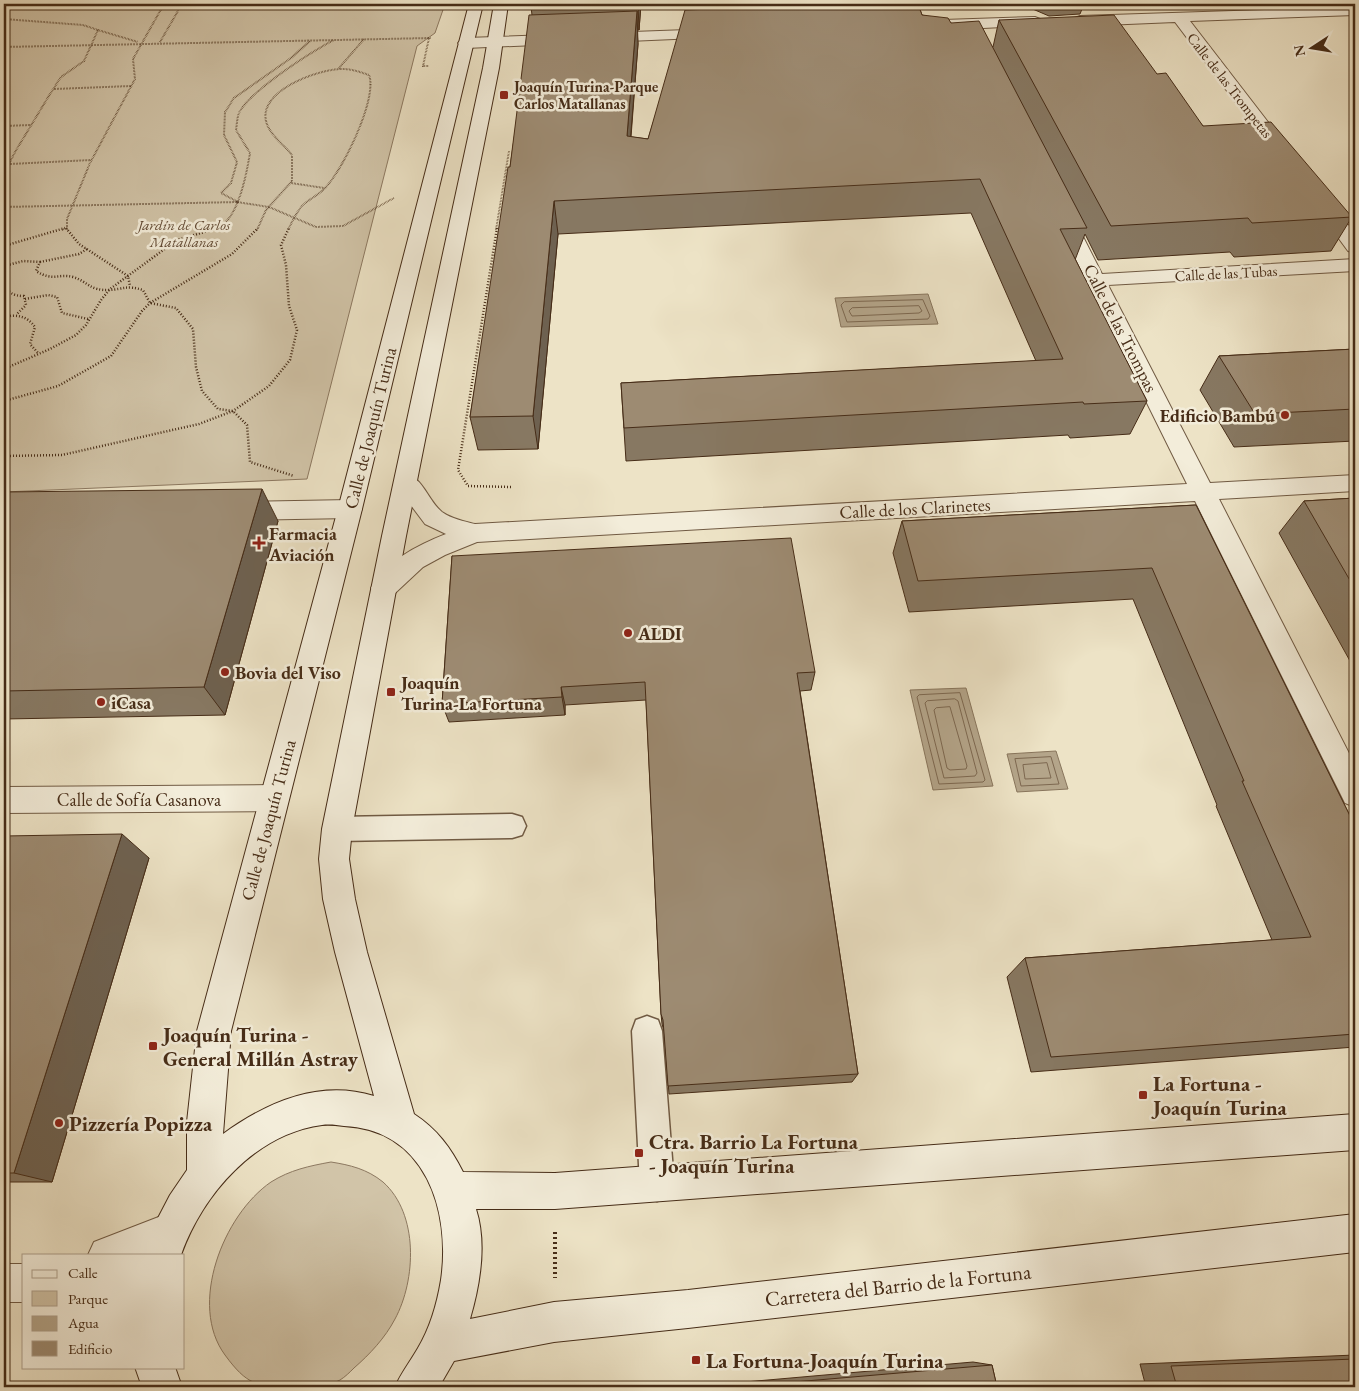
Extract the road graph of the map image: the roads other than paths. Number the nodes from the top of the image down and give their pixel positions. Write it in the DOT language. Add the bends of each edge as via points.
graph roads {
  1 [pos="476,4"];
  2 [pos="501,4"];
  3 [pos="1355,11"];
  4 [pos="963,16"];
  5 [pos="1179,17"];
  6 [pos="1069,21"];
  7 [pos="1049,22"];
  8 [pos="927,26"];
  9 [pos="730,34"];
  10 [pos="466,43"];
  11 [pos="494,43"];
  12 [pos="978,48"];
  13 [pos="1294,168"];
  14 [pos="1313,192"];
  15 [pos="1055,198"];
  16 [pos="1355,246"];
  17 [pos="1355,265"];
  18 [pos="1096,280"];
  19 [pos="406,482"];
  20 [pos="1355,483"];
  21 [pos="1203,492"];
  22 [pos="350,509"];
  23 [pos="217,511"];
  24 [pos="475,533"];
  25 [pos="384,588"];
  26 [pos="1355,794"];
  27 [pos="274,798"];
  28 [pos="4,800"];
  29 [pos="512,826"];
  30 [pos="337,828"];
  31 [pos="647,1031"];
  32 [pos="399,1122"];
  33 [pos="1355,1132"];
  34 [pos="205,1175"];
  35 [pos="657,1184"];
  36 [pos="454,1190"];
  37 [pos="1355,1233"];
  38 [pos="165,1244"];
  39 [pos="112,1254"];
  40 [pos="4,1283"];
  41 [pos="22,1283"];
  42 [pos="441,1344"];
  43 [pos="155,1368"];
  44 [pos="162,1387"];
  45 [pos="414,1387"];
  1 -- 10 [label="main road, Calle de Joaquín Turina"];
  2 -- 11 [label="main road"];
  3 -- 5 [label="main road"];
  4 -- 7 [label="main road"];
  4 -- 8 [label="main road"];
  4 -- 12 [label="main road"];
  5 -- 6 [label="main road"];
  5 -- 13 [label="main road, Calle de las Trompetas"];
  9 -- 11 [label="main road"];
  10 -- 11 [label="main road"];
  10 -- 22 [label="main road, Calle de Joaquín Turina"];
  11 -- 19 [label="main road"];
  14 -- 16 [label="main road"];
  15 -- 18 [label="main road, Calle de las Trompas"];
  17 -- 18 [label="main road, Calle de las Tubas"];
  18 -- 21 [label="main road, Calle de las Trompas"];
  19 -- 24 [label="main road, Calle de los Clarinetes" via="428,514 438,522 451,529"];
  19 -- 25 [label="main road"];
  20 -- 21 [label="main road, Calle de los Clarinetes"];
  21 -- 24 [label="main road, Calle de los Clarinetes"];
  21 -- 26 [label="main road, Calle de las Trompas"];
  22 -- 23 [label="main road"];
  22 -- 27 [label="main road, Calle de Joaquín Turina"];
  24 -- 25 [label="main road, Calle de los Clarinetes" via="411,561"];
  25 -- 30 [label="main road"];
  27 -- 28 [label="main road, Calle de Sofía Casanova"];
  27 -- 34 [label="main road, Calle de Joaquín Turina" via="214,1030 205,1122"];
  29 -- 30 [label="lane"];
  30 -- 32 [label="main road" via="334,859 339,899"];
  31 -- 35 [label="lane"];
  32 -- 34 [label="main road" via="362,1109 322,1107 281,1118 241,1141"];
  32 -- 36 [label="main road" via="421,1139 440,1162"];
  33 -- 35 [label="main road"];
  34 -- 38 [label="main road" via="185,1203"];
  35 -- 36 [label="main road" via="555,1191"];
  36 -- 42 [label="main road" via="461,1225 462,1264 456,1304"];
  37 -- 42 [label="main road, Carretera del Barrio de la Fortuna" via="554,1322"];
  38 -- 39 [label="main road"];
  40 -- 41 [label="main road"];
  42 -- 45 [label="main road"];
  43 -- 44 [label="main road"];
}
